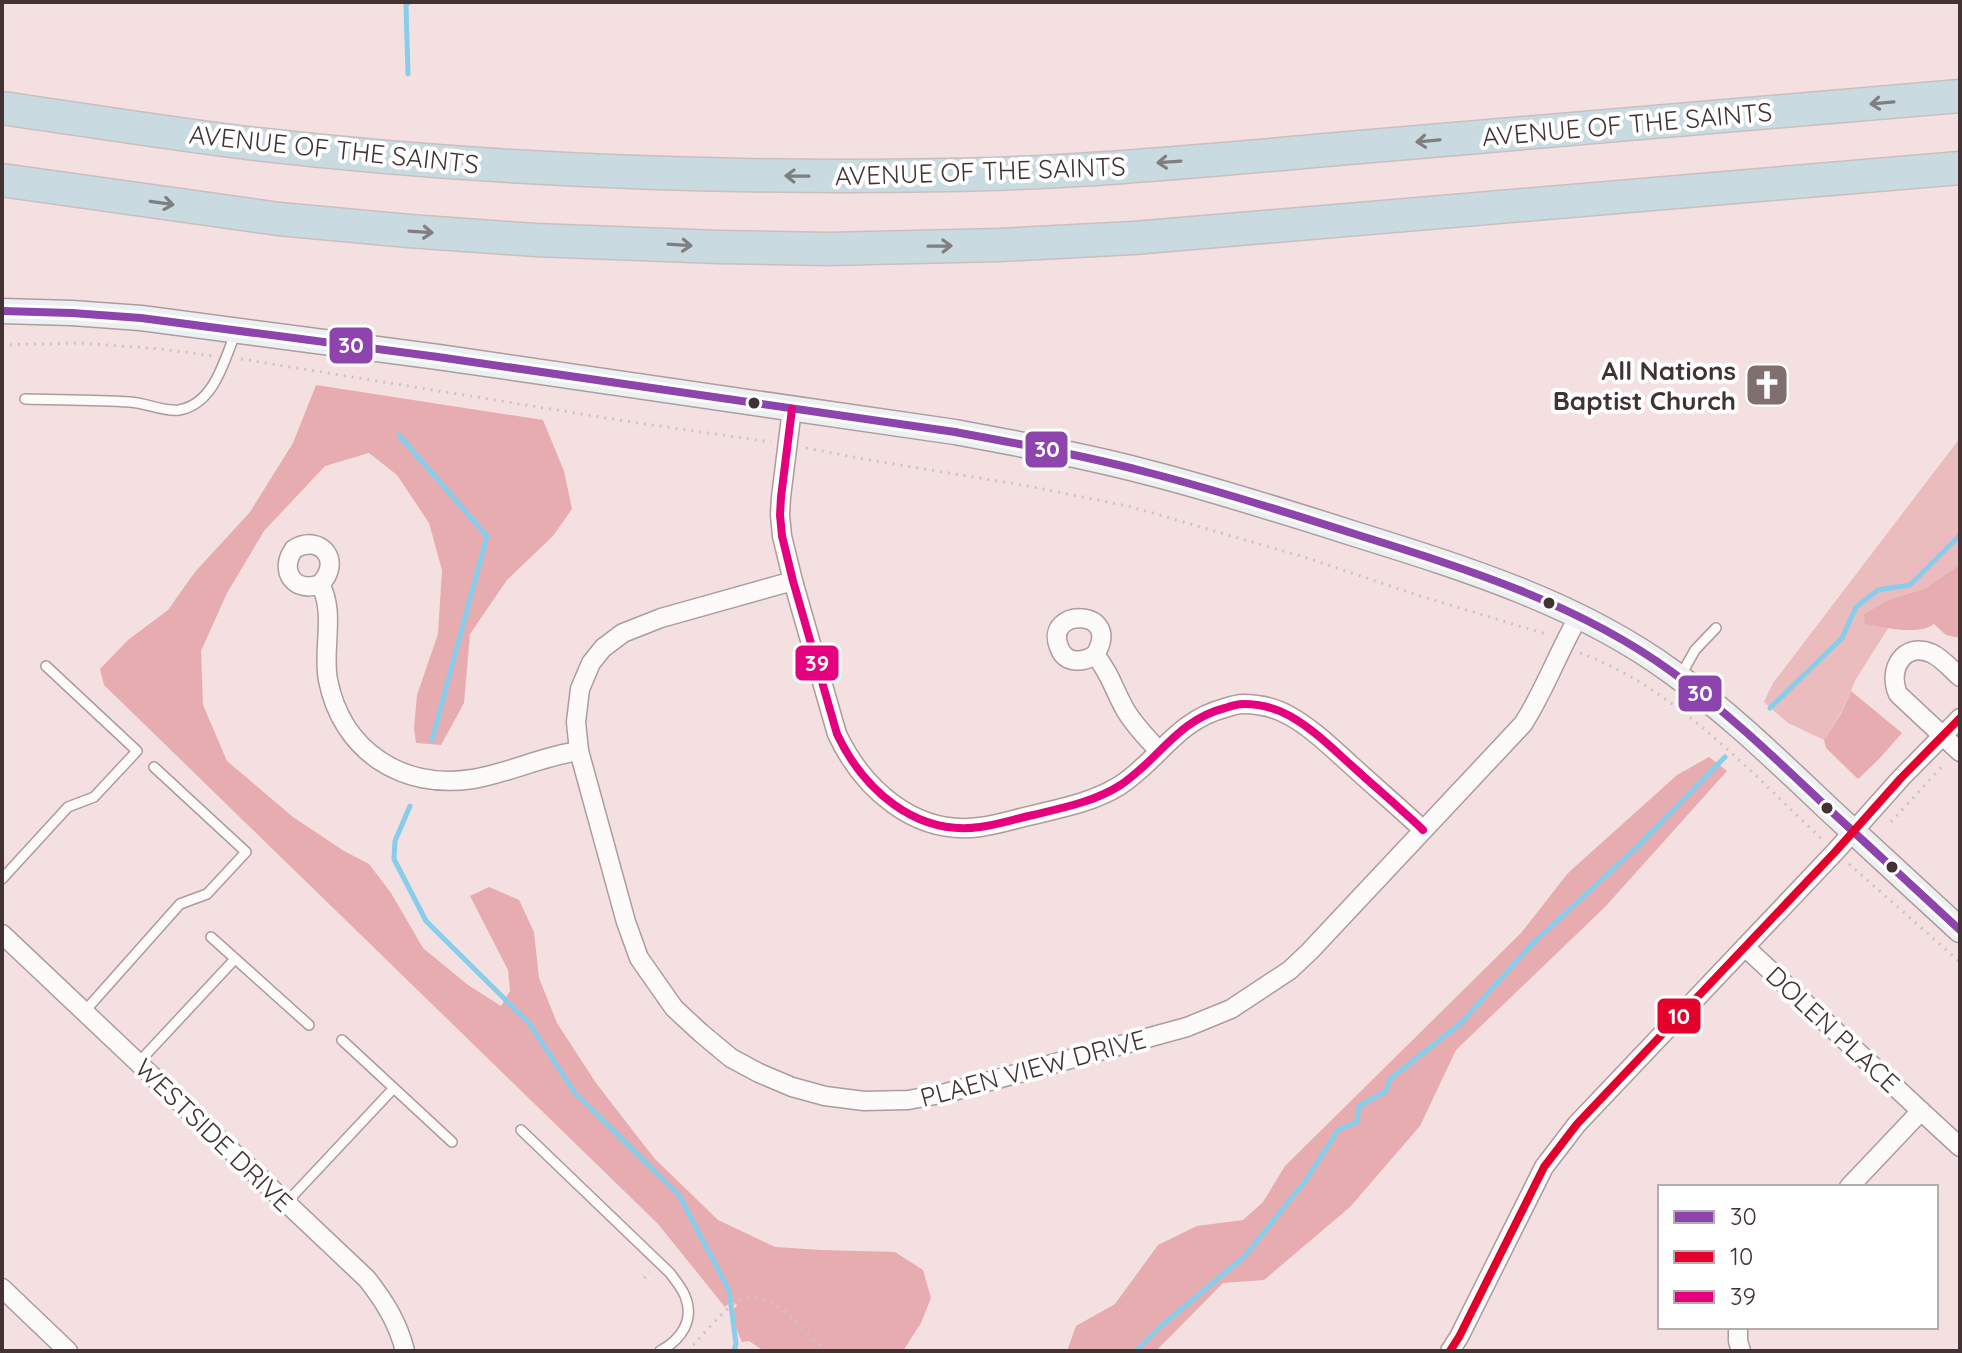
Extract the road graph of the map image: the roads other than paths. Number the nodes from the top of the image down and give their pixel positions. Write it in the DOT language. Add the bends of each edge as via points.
graph roads {
  1 [pos="2,89"];
  2 [pos="1960,96"];
  3 [pos="2,108"];
  4 [pos="256,144"];
  5 [pos="1960,168"];
  6 [pos="2,180"];
  7 [pos="2,190"];
  8 [pos="121,197"];
  9 [pos="2,311"];
  10 [pos="43,312"];
  11 [pos="2,322"];
  12 [pos="237,330"];
  13 [pos="25,399"];
  14 [pos="792,409"];
  15 [pos="793,581"];
  16 [pos="320,584"];
  17 [pos="1579,616"];
  18 [pos="1716,628"];
  19 [pos="1095,655"];
  20 [pos="46,666"];
  21 [pos="1960,677"];
  22 [pos="1679,678"];
  23 [pos="1960,718"];
  24 [pos="1943,737"];
  25 [pos="579,751"];
  26 [pos="1159,751"];
  27 [pos="1959,751"];
  28 [pos="154,767"];
  29 [pos="1423,830"];
  30 [pos="1853,831"];
  31 [pos="2,879"];
  32 [pos="1960,930"];
  33 [pos="2,934"];
  34 [pos="211,937"];
  35 [pos="1745,947"];
  36 [pos="235,959"];
  37 [pos="84,1012"];
  38 [pos="309,1025"];
  39 [pos="342,1040"];
  40 [pos="138,1063"];
  41 [pos="393,1089"];
  42 [pos="1921,1111"];
  43 [pos="521,1130"];
  44 [pos="452,1142"];
  45 [pos="1960,1147"];
  46 [pos="1851,1185"];
  47 [pos="286,1203"];
  48 [pos="2,1288"];
  49 [pos="1738,1329"];
  50 [pos="68,1351"];
  51 [pos="405,1351"];
  52 [pos="660,1351"];
  53 [pos="1450,1351"];
  54 [pos="1741,1351"];
  1 -- 4 [label="highway"];
  2 -- 4 [label="highway, AVENUE OF THE SAINTS, one-way" via="1229,158 953,175 620,173"];
  3 -- 4 [label="highway, AVENUE OF THE SAINTS"];
  8 -- 5 [label="highway, one-way" via="424,232 828,249 1134,238"];
  6 -- 8 [label="highway"];
  7 -- 8 [label="highway"];
  9 -- 10 [label="main road"];
  10 -- 11 [label="main road"];
  10 -- 12 [label="main road"];
  12 -- 13 [label="lane" via="209,391 179,410 132,402"];
  12 -- 14 [label="main road"];
  14 -- 15 [label="street" via="780,515"];
  14 -- 17 [label="main road" via="955,432 1148,472 1446,562"];
  15 -- 25 [label="street, PLAEN VIEW DRIVE" via="661,618 623,633 603,648 580,689"];
  15 -- 26 [label="street" via="847,755 881,796 905,812 958,828 1025,817 1097,797 1120,785"];
  16 -- 25 [label="street" via="327,608 331,696 366,752 394,770 450,781"];
  17 -- 22 [label="main road"];
  17 -- 29 [label="street, PLAEN VIEW DRIVE" via="1523,724"];
  18 -- 22 [label="lane"];
  19 -- 26 [label="street" via="1139,731"];
  20 -- 31 [label="lane" via="137,751 94,797 68,807"];
  21 -- 24 [label="street" via="1939,658 1917,651 1906,654 1894,672 1898,694"];
  22 -- 30 [label="main road" via="1748,732"];
  23 -- 24 [label="street"];
  24 -- 27 [label="street"];
  24 -- 30 [label="street"];
  25 -- 29 [label="street, PLAEN VIEW DRIVE" via="639,958 674,1008 731,1058 759,1073 814,1093 864,1101 946,1093 1187,1027 1231,1009 1300,961"];
  26 -- 29 [label="street" via="1192,721 1218,710 1240,704 1266,707 1314,733"];
  28 -- 37 [label="lane" via="246,852 207,894 180,904"];
  30 -- 32 [label="main road"];
  30 -- 35 [label="street"];
  33 -- 37 [label="street, WESTSIDE DRIVE"];
  34 -- 36 [label="lane"];
  35 -- 42 [label="street, DOLEN PLACE"];
  35 -- 53 [label="street" via="1557,1148"];
  36 -- 38 [label="lane"];
  36 -- 40 [label="lane"];
  37 -- 40 [label="street, WESTSIDE DRIVE"];
  39 -- 41 [label="lane"];
  40 -- 47 [label="street, WESTSIDE DRIVE"];
  41 -- 44 [label="lane"];
  41 -- 47 [label="lane"];
  42 -- 45 [label="street, DOLEN PLACE"];
  42 -- 46 [label="street, DOLEN PLACE"];
  43 -- 52 [label="lane" via="670,1273 685,1296 689,1317 684,1330"];
  47 -- 51 [label="street, WESTSIDE DRIVE" via="385,1301"];
  48 -- 50 [label="street"];
  49 -- 54 [label="street"];
}
